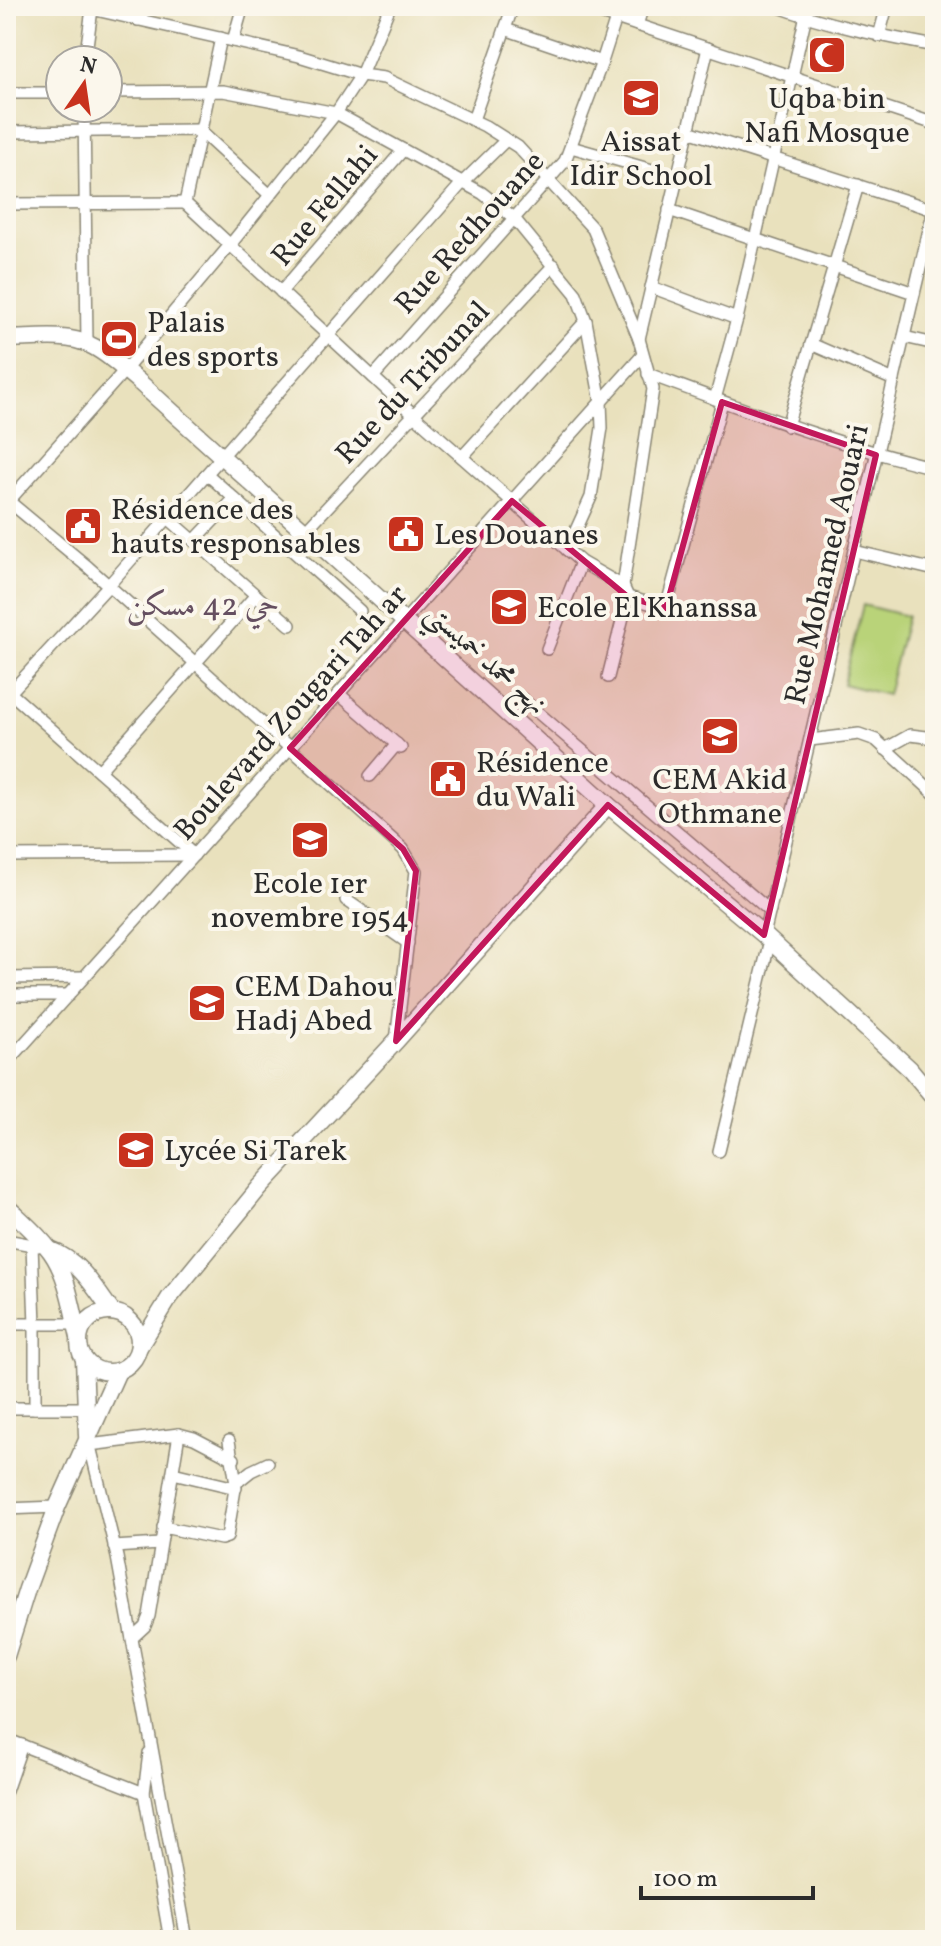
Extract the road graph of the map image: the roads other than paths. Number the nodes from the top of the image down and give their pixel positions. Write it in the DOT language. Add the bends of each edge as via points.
graph roads {
  1 [pos="78,6"];
  2 [pos="142,6"];
  3 [pos="243,6"];
  4 [pos="390,6"];
  5 [pos="513,6"];
  6 [pos="580,6"];
  7 [pos="643,6"];
  8 [pos="776,6"];
  9 [pos="887,6"];
  10 [pos="92,9"];
  11 [pos="806,11"];
  12 [pos="616,18"];
  13 [pos="138,20"];
  14 [pos="637,25"];
  15 [pos="505,29"];
  16 [pos="879,36"];
  17 [pos="221,38"];
  18 [pos="233,41"];
  19 [pos="87,44"];
  20 [pos="935,46"];
  21 [pos="708,48"];
  22 [pos="602,62"];
  23 [pos="361,75"];
  24 [pos="791,76"];
  25 [pos="208,91"];
  26 [pos="124,92"];
  27 [pos="6,93"];
  28 [pos="44,93"];
  29 [pos="336,113"];
  30 [pos="473,120"];
  31 [pos="84,124"];
  32 [pos="935,124"];
  33 [pos="199,130"];
  34 [pos="84,131"];
  35 [pos="688,131"];
  36 [pos="6,132"];
  37 [pos="506,140"];
  38 [pos="571,147"];
  39 [pos="403,150"];
  40 [pos="773,158"];
  41 [pos="677,177"];
  42 [pos="549,181"];
  43 [pos="463,182"];
  44 [pos="858,185"];
  45 [pos="270,195"];
  46 [pos="185,203"];
  47 [pos="6,204"];
  48 [pos="84,204"];
  49 [pos="669,210"];
  50 [pos="934,212"];
  51 [pos="513,217"];
  52 [pos="755,239"];
  53 [pos="230,245"];
  54 [pos="554,265"];
  55 [pos="833,265"];
  56 [pos="651,287"];
  57 [pos="281,292"];
  58 [pos="914,293"];
  59 [pos="737,319"];
  60 [pos="586,321"];
  61 [pos="327,335"];
  62 [pos="904,337"];
  63 [pos="6,339"];
  64 [pos="639,339"];
  65 [pos="87,343"];
  66 [pos="811,344"];
  67 [pos="935,344"];
  68 [pos="642,356"];
  69 [pos="125,370"];
  70 [pos="648,374"];
  71 [pos="373,377"];
  72 [pos="894,380"];
  73 [pos="719,400"];
  74 [pos="601,402"];
  75 [pos="414,415"];
  76 [pos="787,426"];
  77 [pos="876,455"];
  78 [pos="222,456"];
  79 [pos="462,457"];
  80 [pos="935,468"];
  81 [pos="207,474"];
  82 [pos="234,499"];
  83 [pos="7,501"];
  84 [pos="512,501"];
  85 [pos="167,517"];
  86 [pos="305,531"];
  87 [pos="194,541"];
  88 [pos="567,550"];
  89 [pos="854,551"];
  90 [pos="581,562"];
  91 [pos="935,570"];
  92 [pos="108,586"];
  93 [pos="626,591"];
  94 [pos="256,595"];
  95 [pos="360,611"];
  96 [pos="405,620"];
  97 [pos="290,625"];
  98 [pos="547,649"];
  99 [pos="197,664"];
  100 [pos="608,677"];
  101 [pos="7,692"];
  102 [pos="339,694"];
  103 [pos="521,698"];
  104 [pos="935,738"];
  105 [pos="810,740"];
  106 [pos="290,748"];
  107 [pos="885,749"];
  108 [pos="99,771"];
  109 [pos="370,776"];
  110 [pos="935,794"];
  111 [pos="608,805"];
  112 [pos="194,855"];
  113 [pos="6,856"];
  114 [pos="346,900"];
  115 [pos="770,911"];
  116 [pos="767,937"];
  117 [pos="408,943"];
  118 [pos="84,977"];
  119 [pos="6,978"];
  120 [pos="6,995"];
  121 [pos="69,995"];
  122 [pos="396,1041"];
  123 [pos="6,1064"];
  124 [pos="910,1069"];
  125 [pos="935,1085"];
  126 [pos="935,1099"];
  127 [pos="719,1151"];
  128 [pos="6,1206"];
  129 [pos="6,1240"];
  130 [pos="32,1245"];
  131 [pos="50,1250"];
  132 [pos="170,1297"];
  133 [pos="112,1312"];
  134 [pos="133,1323"];
  135 [pos="6,1324"];
  136 [pos="35,1324"];
  137 [pos="78,1331"];
  138 [pos="139,1347"];
  139 [pos="84,1359"];
  140 [pos="118,1371"];
  141 [pos="6,1408"];
  142 [pos="35,1408"];
  143 [pos="84,1408"];
  144 [pos="179,1434"];
  145 [pos="88,1441"];
  146 [pos="229,1441"];
  147 [pos="234,1459"];
  148 [pos="268,1463"];
  149 [pos="173,1473"];
  150 [pos="236,1485"];
  151 [pos="57,1507"];
  152 [pos="6,1509"];
  153 [pos="163,1527"];
  154 [pos="160,1544"];
  155 [pos="114,1547"];
  156 [pos="132,1638"];
  157 [pos="6,1656"];
  158 [pos="6,1739"];
  159 [pos="150,1740"];
  160 [pos="22,1745"];
  161 [pos="6,1791"];
  162 [pos="144,1793"];
  163 [pos="170,1940"];
  164 [pos="187,1940"];
  1 -- 10 [label="street"];
  2 -- 13 [label="street"];
  3 -- 18 [label="street"];
  4 -- 23 [label="street"];
  5 -- 15 [label="street"];
  6 -- 12 [label="street"];
  7 -- 14 [label="street"];
  8 -- 11 [label="street"];
  9 -- 16 [label="street"];
  10 -- 13 [label="street"];
  10 -- 19 [label="street"];
  11 -- 16 [label="street"];
  11 -- 24 [label="street"];
  12 -- 14 [label="street"];
  12 -- 22 [label="street, Rue Redhouane"];
  13 -- 17 [label="street"];
  14 -- 21 [label="street"];
  15 -- 22 [label="street"];
  15 -- 30 [label="street"];
  16 -- 20 [label="street"];
  17 -- 18 [label="street"];
  17 -- 25 [label="street"];
  18 -- 23 [label="street"];
  21 -- 24 [label="street"];
  21 -- 35 [label="street"];
  22 -- 38 [label="street, Rue Redhouane"];
  23 -- 29 [label="street"];
  23 -- 30 [label="street" via="384,78"];
  24 -- 32 [label="street"];
  24 -- 40 [label="street"];
  25 -- 26 [label="street"];
  25 -- 29 [label="street"];
  25 -- 33 [label="street"];
  27 -- 28 [label="street"];
  29 -- 39 [label="street"];
  29 -- 45 [label="street"];
  30 -- 37 [label="street"];
  31 -- 34 [label="street"];
  33 -- 34 [label="street"];
  33 -- 45 [label="street"];
  33 -- 46 [label="street"];
  34 -- 36 [label="street"];
  34 -- 48 [label="street"];
  35 -- 40 [label="street"];
  35 -- 41 [label="street"];
  37 -- 42 [label="street"];
  37 -- 43 [label="street"];
  38 -- 41 [label="street"];
  38 -- 42 [label="street, Rue Redhouane"];
  39 -- 43 [label="street"];
  39 -- 57 [label="street, Rue Fellahi"];
  40 -- 44 [label="street"];
  40 -- 52 [label="street"];
  41 -- 49 [label="street"];
  42 -- 51 [label="street, Rue Redhouane"];
  42 -- 64 [label="street" via="593,229"];
  43 -- 51 [label="street"];
  43 -- 61 [label="street"];
  44 -- 50 [label="street"];
  44 -- 55 [label="street"];
  45 -- 53 [label="street"];
  46 -- 48 [label="street"];
  46 -- 53 [label="street"];
  47 -- 48 [label="street"];
  48 -- 65 [label="street"];
  49 -- 52 [label="street"];
  49 -- 56 [label="street"];
  50 -- 58 [label="street, Rue Mohamed Aouari"];
  51 -- 54 [label="street"];
  51 -- 71 [label="street, Rue Redhouane"];
  52 -- 55 [label="street"];
  52 -- 59 [label="street"];
  53 -- 57 [label="street"];
  53 -- 69 [label="street"];
  54 -- 60 [label="street" via="576,294"];
  54 -- 75 [label="street, Rue du Tribunal"];
  55 -- 58 [label="street"];
  55 -- 66 [label="street"];
  56 -- 59 [label="street"];
  56 -- 64 [label="street"];
  57 -- 61 [label="street"];
  58 -- 62 [label="street, Rue Mohamed Aouari"];
  59 -- 73 [label="street"];
  60 -- 74 [label="street"];
  60 -- 79 [label="street"];
  61 -- 71 [label="street"];
  61 -- 78 [label="street"];
  62 -- 67 [label="street"];
  62 -- 72 [label="street, Rue Mohamed Aouari"];
  63 -- 65 [label="street, نهج محمد خميستي"];
  64 -- 68 [label="street"];
  65 -- 69 [label="street, نهج محمد خميستي"];
  66 -- 72 [label="street"];
  66 -- 76 [label="street"];
  68 -- 70 [label="street"];
  68 -- 74 [label="street, Boulevard Zougari Tah ar"];
  69 -- 78 [label="street, نهج محمد خميستي"];
  69 -- 83 [label="street"];
  70 -- 73 [label="street"];
  70 -- 93 [label="street" via="653,389"];
  71 -- 75 [label="street"];
  72 -- 77 [label="street, Rue Mohamed Aouari"];
  73 -- 76 [label="street"];
  73 -- 93 [label="street" via="666,608"];
  74 -- 84 [label="street, Boulevard Zougari Tah ar"];
  74 -- 88 [label="street" via="591,497"];
  75 -- 79 [label="street"];
  75 -- 86 [label="street, Rue du Tribunal"];
  76 -- 77 [label="street"];
  77 -- 80 [label="street"];
  77 -- 89 [label="street, Rue Mohamed Aouari"];
  78 -- 81 [label="street"];
  78 -- 86 [label="street, نهج محمد خميستي"];
  79 -- 84 [label="street"];
  81 -- 82 [label="street"];
  81 -- 85 [label="street"];
  82 -- 87 [label="street"];
  82 -- 95 [label="street"];
  83 -- 92 [label="street"];
  84 -- 88 [label="street"];
  84 -- 96 [label="street, Boulevard Zougari Tah ar"];
  85 -- 87 [label="street"];
  85 -- 92 [label="street"];
  86 -- 96 [label="street, نهج محمد خميستي"];
  87 -- 94 [label="street"];
  88 -- 90 [label="street"];
  89 -- 91 [label="street"];
  89 -- 105 [label="street, Rue Mohamed Aouari"];
  90 -- 93 [label="street"];
  90 -- 98 [label="street"];
  92 -- 99 [label="street"];
  92 -- 101 [label="street"];
  93 -- 100 [label="street"];
  94 -- 97 [label="street"];
  94 -- 99 [label="street"];
  96 -- 102 [label="street, Boulevard Zougari Tah ar"];
  96 -- 111 [label="street, نهج محمد خميستي"];
  99 -- 106 [label="street"];
  99 -- 108 [label="street"];
  101 -- 108 [label="street"];
  102 -- 106 [label="street, Boulevard Zougari Tah ar"];
  102 -- 109 [label="street" via="399,746"];
  103 -- 115 [label="street"];
  104 -- 107 [label="street" via="910,735"];
  105 -- 107 [label="street" via="859,734"];
  105 -- 115 [label="street, Rue Mohamed Aouari"];
  106 -- 112 [label="street, Boulevard Zougari Tah ar"];
  106 -- 117 [label="street" via="403,849 416,871"];
  107 -- 110 [label="street"];
  108 -- 112 [label="street"];
  111 -- 116 [label="street, نهج محمد خميستي"];
  111 -- 122 [label="street"];
  112 -- 113 [label="street"];
  112 -- 118 [label="street, Boulevard Zougari Tah ar"];
  114 -- 117 [label="street"];
  115 -- 116 [label="street, Rue Mohamed Aouari"];
  116 -- 124 [label="street, نهج محمد خميستي"];
  116 -- 127 [label="street, Rue Mohamed Aouari"];
  117 -- 122 [label="street"];
  118 -- 119 [label="street"];
  118 -- 121 [label="street, Boulevard Zougari Tah ar"];
  120 -- 121 [label="street"];
  121 -- 123 [label="street, Boulevard Zougari Tah ar"];
  122 -- 132 [label="street" via="260,1187"];
  124 -- 125 [label="street"];
  124 -- 126 [label="street"];
  128 -- 131 [label="street"];
  129 -- 130 [label="street"];
  130 -- 131 [label="street"];
  130 -- 136 [label="street"];
  131 -- 133 [label="street" via="81,1269"];
  131 -- 137 [label="street"];
  132 -- 134 [label="street"];
  132 -- 138 [label="street"];
  133 -- 134 [label="street"];
  133 -- 137 [label="street" via="103,1312"];
  134 -- 138 [label="street"];
  135 -- 136 [label="street"];
  136 -- 137 [label="street"];
  136 -- 142 [label="street"];
  137 -- 139 [label="street"];
  138 -- 140 [label="street" via="131,1364"];
  139 -- 140 [label="street" via="99,1371"];
  139 -- 143 [label="street"];
  140 -- 145 [label="street"];
  141 -- 142 [label="street"];
  142 -- 143 [label="street"];
  143 -- 145 [label="street"];
  144 -- 145 [label="street"];
  144 -- 147 [label="street"];
  144 -- 149 [label="street"];
  145 -- 151 [label="street"];
  145 -- 155 [label="street"];
  146 -- 147 [label="street"];
  147 -- 150 [label="street"];
  148 -- 150 [label="street"];
  149 -- 150 [label="street"];
  149 -- 153 [label="street"];
  150 -- 153 [label="street" via="225,1539"];
  151 -- 152 [label="street"];
  151 -- 157 [label="street"];
  153 -- 154 [label="street"];
  154 -- 155 [label="street"];
  154 -- 156 [label="street" via="147,1621"];
  155 -- 156 [label="street"];
  156 -- 159 [label="street"];
  158 -- 160 [label="street"];
  159 -- 162 [label="street"];
  159 -- 164 [label="street"];
  160 -- 161 [label="street"];
  160 -- 162 [label="street"];
  162 -- 163 [label="street"];
}
